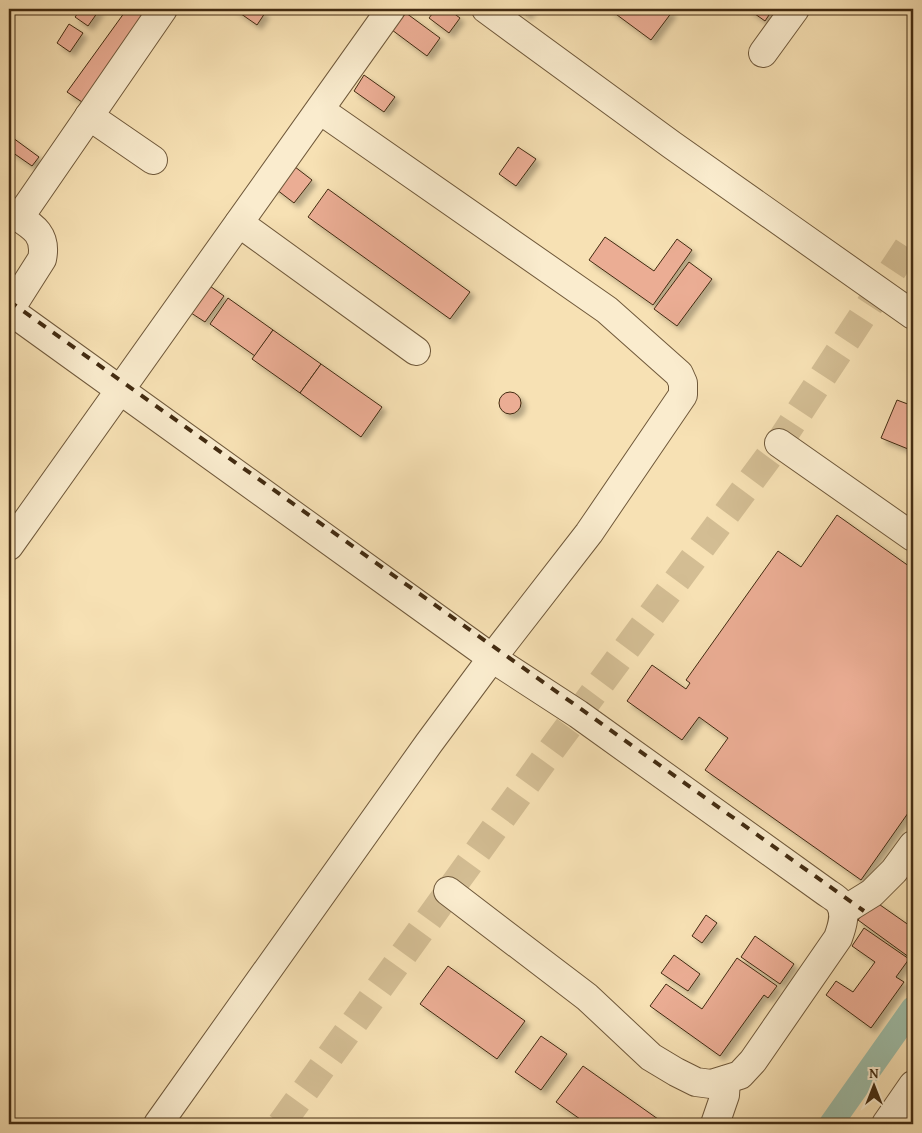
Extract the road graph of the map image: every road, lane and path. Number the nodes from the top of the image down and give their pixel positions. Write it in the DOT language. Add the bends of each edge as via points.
graph roads {
  1 [pos="164,9"];
  2 [pos="391,9"];
  3 [pos="486,9"];
  4 [pos="795,9"];
  5 [pos="763,53"];
  6 [pos="320,110"];
  7 [pos="89,116"];
  8 [pos="153,160"];
  9 [pos="14,215"];
  10 [pos="239,223"];
  11 [pos="9,311"];
  12 [pos="913,315"];
  13 [pos="416,351"];
  14 [pos="120,390"];
  15 [pos="779,443"];
  16 [pos="913,537"];
  17 [pos="9,546"];
  18 [pos="492,658"];
  19 [pos="913,845"];
  20 [pos="448,891"];
  21 [pos="843,911"];
  22 [pos="726,1080"];
  23 [pos="911,1094"];
  24 [pos="158,1124"];
  25 [pos="715,1124"];
  26 [pos="886,1124"];
  1 -- 7 [label="street"];
  2 -- 6 [label="street"];
  3 -- 12 [label="street"];
  4 -- 5 [label="street"];
  6 -- 10 [label="street"];
  6 -- 18 [label="street" via="608,310 679,374 683,382 683,395 678,403 589,532"];
  7 -- 8 [label="street"];
  7 -- 9 [label="street"];
  9 -- 11 [label="street" via="38,231 44,250 42,259"];
  10 -- 13 [label="street"];
  10 -- 14 [label="street"];
  11 -- 14 [label="street"];
  14 -- 17 [label="street"];
  14 -- 18 [label="street"];
  15 -- 16 [label="street"];
  18 -- 21 [label="street" via="578,714 826,892 839,902"];
  18 -- 24 [label="street"];
  19 -- 21 [label="street" via="894,871"];
  20 -- 22 [label="street" via="587,997 651,1057 696,1082 711,1084"];
  21 -- 22 [label="street" via="843,926 838,938 754,1061 740,1075"];
  22 -- 25 [label="street" via="725,1095"];
  23 -- 26 [label="street"];
}
